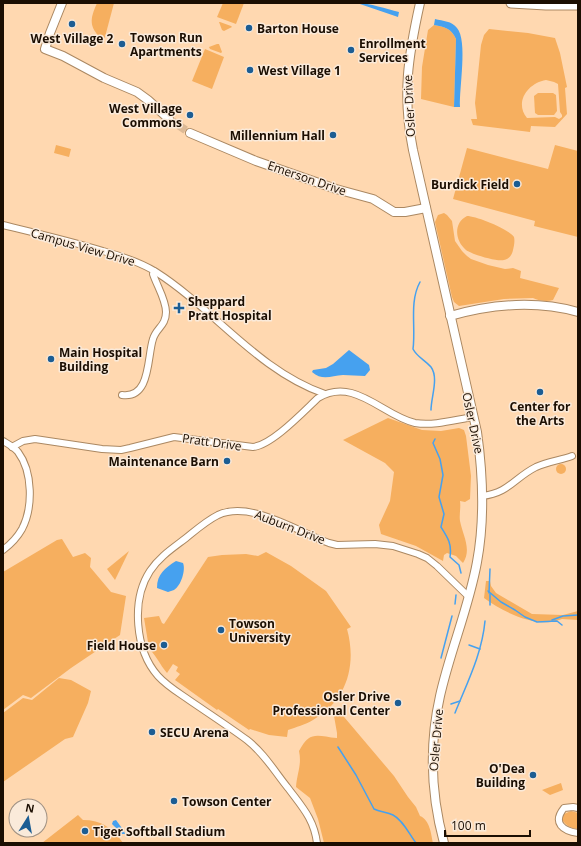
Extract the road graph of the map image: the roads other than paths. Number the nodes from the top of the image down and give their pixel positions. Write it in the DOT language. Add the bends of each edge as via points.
graph roads {
  1 [pos="62,3"];
  2 [pos="420,3"];
  3 [pos="511,3"];
  4 [pos="578,5"];
  5 [pos="169,119"];
  6 [pos="190,133"];
  7 [pos="426,208"];
  8 [pos="3,225"];
  9 [pos="154,271"];
  10 [pos="578,312"];
  11 [pos="450,316"];
  12 [pos="122,394"];
  13 [pos="325,394"];
  14 [pos="473,417"];
  15 [pos="3,441"];
  16 [pos="12,447"];
  17 [pos="572,456"];
  18 [pos="482,496"];
  19 [pos="3,550"];
  20 [pos="469,597"];
  21 [pos="578,808"];
  22 [pos="578,833"];
  23 [pos="317,843"];
  24 [pos="444,843"];
  1 -- 5 [label="street" via="45,50 138,92"];
  2 -- 7 [label="street, Osler Drive" via="409,58 407,103 411,144"];
  3 -- 4 [label="main road"];
  6 -- 7 [label="street, Emerson Drive" via="336,189 373,199 394,212"];
  7 -- 11 [label="street, Osler Drive"];
  8 -- 9 [label="street, Campus View Drive" via="105,251"];
  9 -- 12 [label="street" via="166,319 153,337 142,386 133,394"];
  9 -- 13 [label="street, Campus View Drive" via="276,367 299,383"];
  10 -- 11 [label="street" via="550,306 514,304"];
  11 -- 14 [label="street, Osler Drive"];
  13 -- 14 [label="street, Campus View Drive" via="353,394 416,423 433,424"];
  13 -- 16 [label="street, Pratt Drive" via="273,438 253,448 174,437 121,450 36,439 23,441"];
  14 -- 18 [label="street, Osler Drive" via="481,462"];
  15 -- 16 [label="street"];
  16 -- 19 [label="street" via="26,471 29,483 28,502 22,529"];
  17 -- 18 [label="street" via="542,465 501,492"];
  18 -- 20 [label="street, Osler Drive" via="479,548"];
  20 -- 23 [label="street, Auburn Drive" via="437,566 418,554 394,546 337,545 266,516 244,511 229,512 210,520 167,552 150,571 141,594 139,616 140,642 150,665 170,687 248,740 264,757 308,814"];
  20 -- 24 [label="street, Osler Drive" via="440,696 434,737 434,796"];
  21 -- 22 [label="street" via="564,808 560,813 559,822 566,831"];
}
